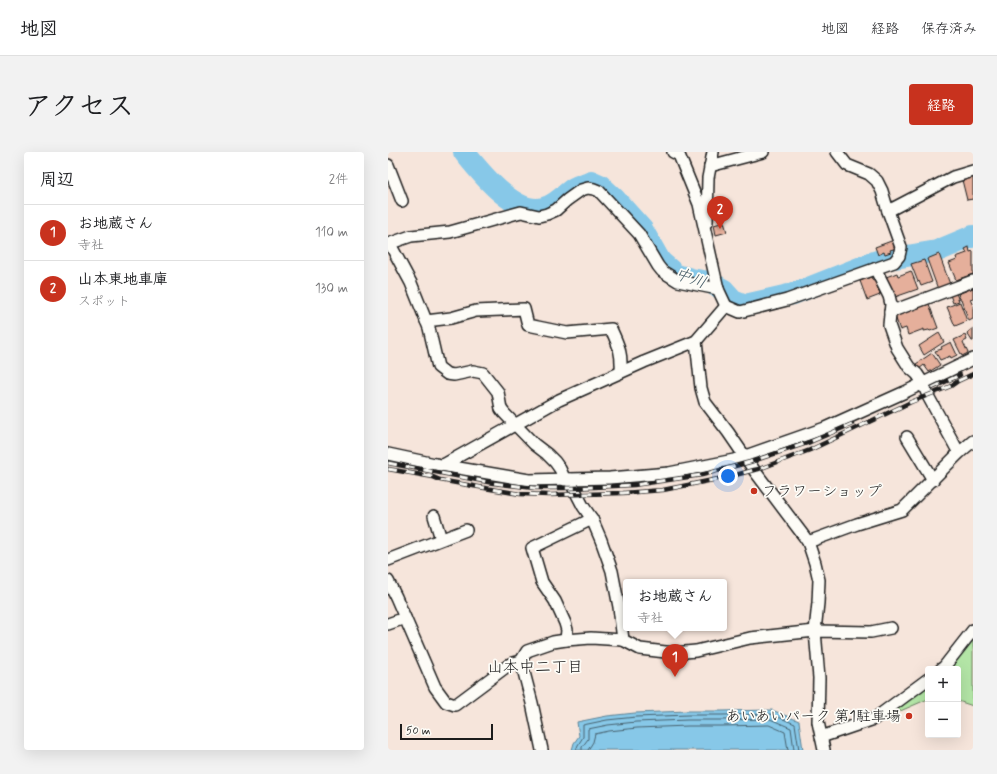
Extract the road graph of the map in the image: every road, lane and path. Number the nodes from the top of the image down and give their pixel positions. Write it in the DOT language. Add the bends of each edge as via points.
graph roads {
  1 [pos="673,152"];
  2 [pos="713,152"];
  3 [pos="763,152"];
  4 [pos="837,152"];
  5 [pos="388,165"];
  6 [pos="710,166"];
  7 [pos="973,171"];
  8 [pos="402,200"];
  9 [pos="888,211"];
  10 [pos="707,238"];
  11 [pos="389,244"];
  12 [pos="875,269"];
  13 [pos="973,281"];
  14 [pos="718,288"];
  15 [pos="726,306"];
  16 [pos="890,312"];
  17 [pos="426,321"];
  18 [pos="696,341"];
  19 [pos="973,359"];
  20 [pos="621,372"];
  21 [pos="923,383"];
  22 [pos="515,424"];
  23 [pos="907,437"];
  24 [pos="973,441"];
  25 [pos="960,453"];
  26 [pos="388,454"];
  27 [pos="745,456"];
  28 [pos="443,465"];
  29 [pos="567,479"];
  30 [pos="933,480"];
  31 [pos="434,516"];
  32 [pos="592,519"];
  33 [pos="466,530"];
  34 [pos="442,539"];
  35 [pos="808,542"];
  36 [pos="388,560"];
  37 [pos="388,581"];
  38 [pos="405,618"];
  39 [pos="388,624"];
  40 [pos="891,628"];
  41 [pos="973,630"];
  42 [pos="815,632"];
  43 [pos="566,640"];
  44 [pos="623,640"];
  45 [pos="521,661"];
  46 [pos="945,666"];
  47 [pos="925,680"];
  48 [pos="821,737"];
  49 [pos="542,750"];
  50 [pos="824,750"];
  1 -- 10 [label="street" via="679,155 698,204"];
  2 -- 6 [label="street"];
  3 -- 6 [label="street"];
  4 -- 9 [label="street" via="847,165 869,174 877,181"];
  5 -- 8 [label="street"];
  6 -- 10 [label="street"];
  7 -- 9 [label="street" via="953,177"];
  9 -- 12 [label="street" via="901,247 899,256 894,262"];
  10 -- 14 [label="street"];
  11 -- 14 [label="street" via="411,236 450,232 521,212 539,216 547,214 581,190 588,188 599,192 639,234 662,271 678,281"];
  11 -- 17 [label="street" via="411,282"];
  12 -- 15 [label="street" via="786,300 740,312"];
  12 -- 16 [label="street" via="889,296"];
  13 -- 16 [label="street"];
  14 -- 15 [label="street"];
  15 -- 18 [label="street"];
  16 -- 21 [label="street" via="889,325 897,348"];
  17 -- 20 [label="street" via="451,318 476,310 524,310 528,325 567,333 611,329 622,358"];
  17 -- 22 [label="street" via="438,368 454,375 473,371 482,373 498,392 501,409"];
  18 -- 20 [label="street"];
  18 -- 27 [label="street" via="705,402"];
  19 -- 21 [label="street"];
  20 -- 22 [label="street" via="559,400"];
  21 -- 25 [label="street"];
  21 -- 27 [label="street" via="825,428"];
  22 -- 28 [label="street"];
  22 -- 29 [label="street" via="555,462"];
  23 -- 30 [label="street"];
  24 -- 25 [label="street"];
  25 -- 30 [label="street"];
  26 -- 28 [label="street"];
  27 -- 29 [label="street" via="669,473"];
  27 -- 35 [label="street"];
  28 -- 29 [label="street" via="529,480"];
  29 -- 32 [label="street"];
  30 -- 35 [label="street" via="902,510"];
  31 -- 34 [label="street"];
  32 -- 43 [label="street" via="532,548 542,582 555,601 565,623"];
  32 -- 44 [label="street" via="612,571"];
  33 -- 34 [label="street"];
  34 -- 36 [label="street"];
  35 -- 42 [label="street" via="819,580"];
  37 -- 38 [label="street"];
  38 -- 39 [label="street"];
  38 -- 45 [label="street" via="435,687 446,702 455,705 510,664"];
  40 -- 42 [label="street" via="871,632"];
  41 -- 46 [label="street"];
  42 -- 44 [label="street" via="750,638 696,651 674,653 640,649"];
  42 -- 48 [label="street" via="819,678 818,722"];
  43 -- 44 [label="street"];
  43 -- 45 [label="street" via="527,651"];
  45 -- 49 [label="street"];
  47 -- 48 [label="street" via="874,719"];
  48 -- 50 [label="street"];
}
